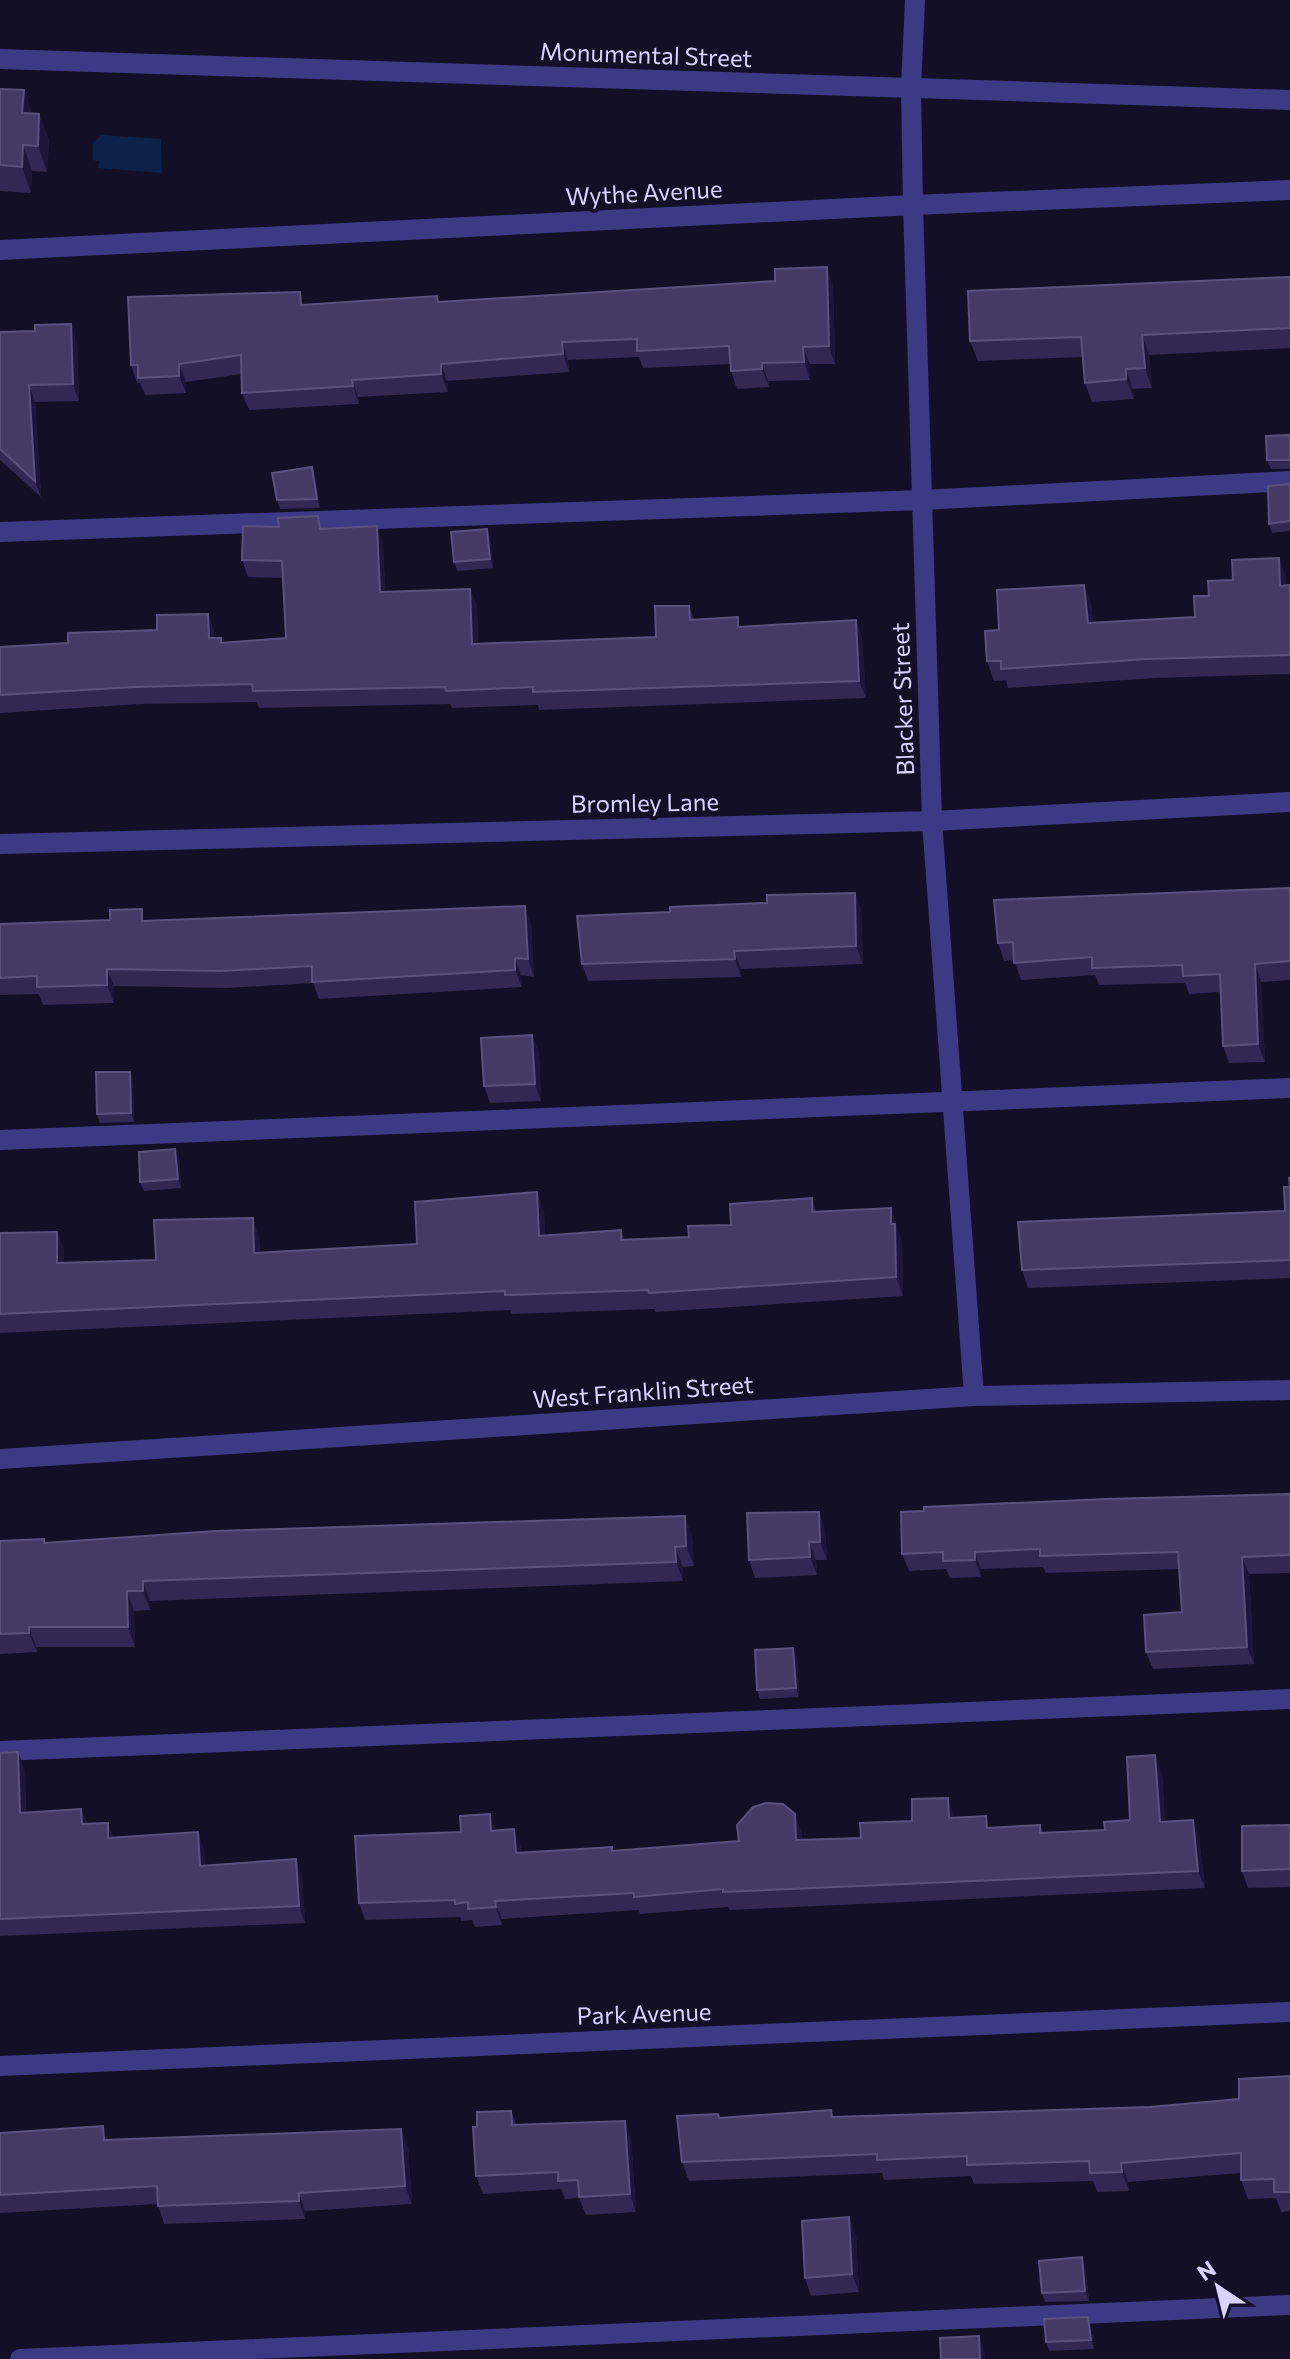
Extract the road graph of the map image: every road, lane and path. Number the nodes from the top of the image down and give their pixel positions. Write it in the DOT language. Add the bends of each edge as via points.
graph roads {
  1 [pos="915,0"];
  2 [pos="0,59"];
  3 [pos="911,88"];
  4 [pos="1290,100"];
  5 [pos="1290,190"];
  6 [pos="913,205"];
  7 [pos="0,250"];
  8 [pos="1290,481"];
  9 [pos="922,500"];
  10 [pos="0,532"];
  11 [pos="1290,802"];
  12 [pos="932,821"];
  13 [pos="0,844"];
  14 [pos="1290,1088"];
  15 [pos="952,1100"];
  16 [pos="0,1140"];
  17 [pos="1290,1390"];
  18 [pos="974,1396"];
  19 [pos="0,1459"];
  20 [pos="1290,1699"];
  21 [pos="0,1751"];
  22 [pos="1290,2012"];
  23 [pos="0,2066"];
  24 [pos="1290,2305"];
  25 [pos="20,2359"];
  1 -- 3 [label="street, Blacker Street"];
  2 -- 3 [label="street, Monumental Street"];
  3 -- 4 [label="street, Monumental Street"];
  3 -- 6 [label="street, Blacker Street"];
  5 -- 6 [label="street, Wythe Avenue"];
  6 -- 7 [label="street, Wythe Avenue"];
  6 -- 9 [label="street, Blacker Street"];
  8 -- 9 [label="street"];
  9 -- 10 [label="street"];
  9 -- 12 [label="street, Blacker Street"];
  11 -- 12 [label="street, Bromley Lane"];
  12 -- 13 [label="street, Bromley Lane"];
  12 -- 15 [label="street, Blacker Street"];
  14 -- 15 [label="street"];
  15 -- 16 [label="street"];
  15 -- 18 [label="street, Blacker Street"];
  17 -- 18 [label="street, West Franklin Street"];
  18 -- 19 [label="street, West Franklin Street"];
  20 -- 21 [label="street"];
  22 -- 23 [label="street, Park Avenue"];
  24 -- 25 [label="street"];
}
